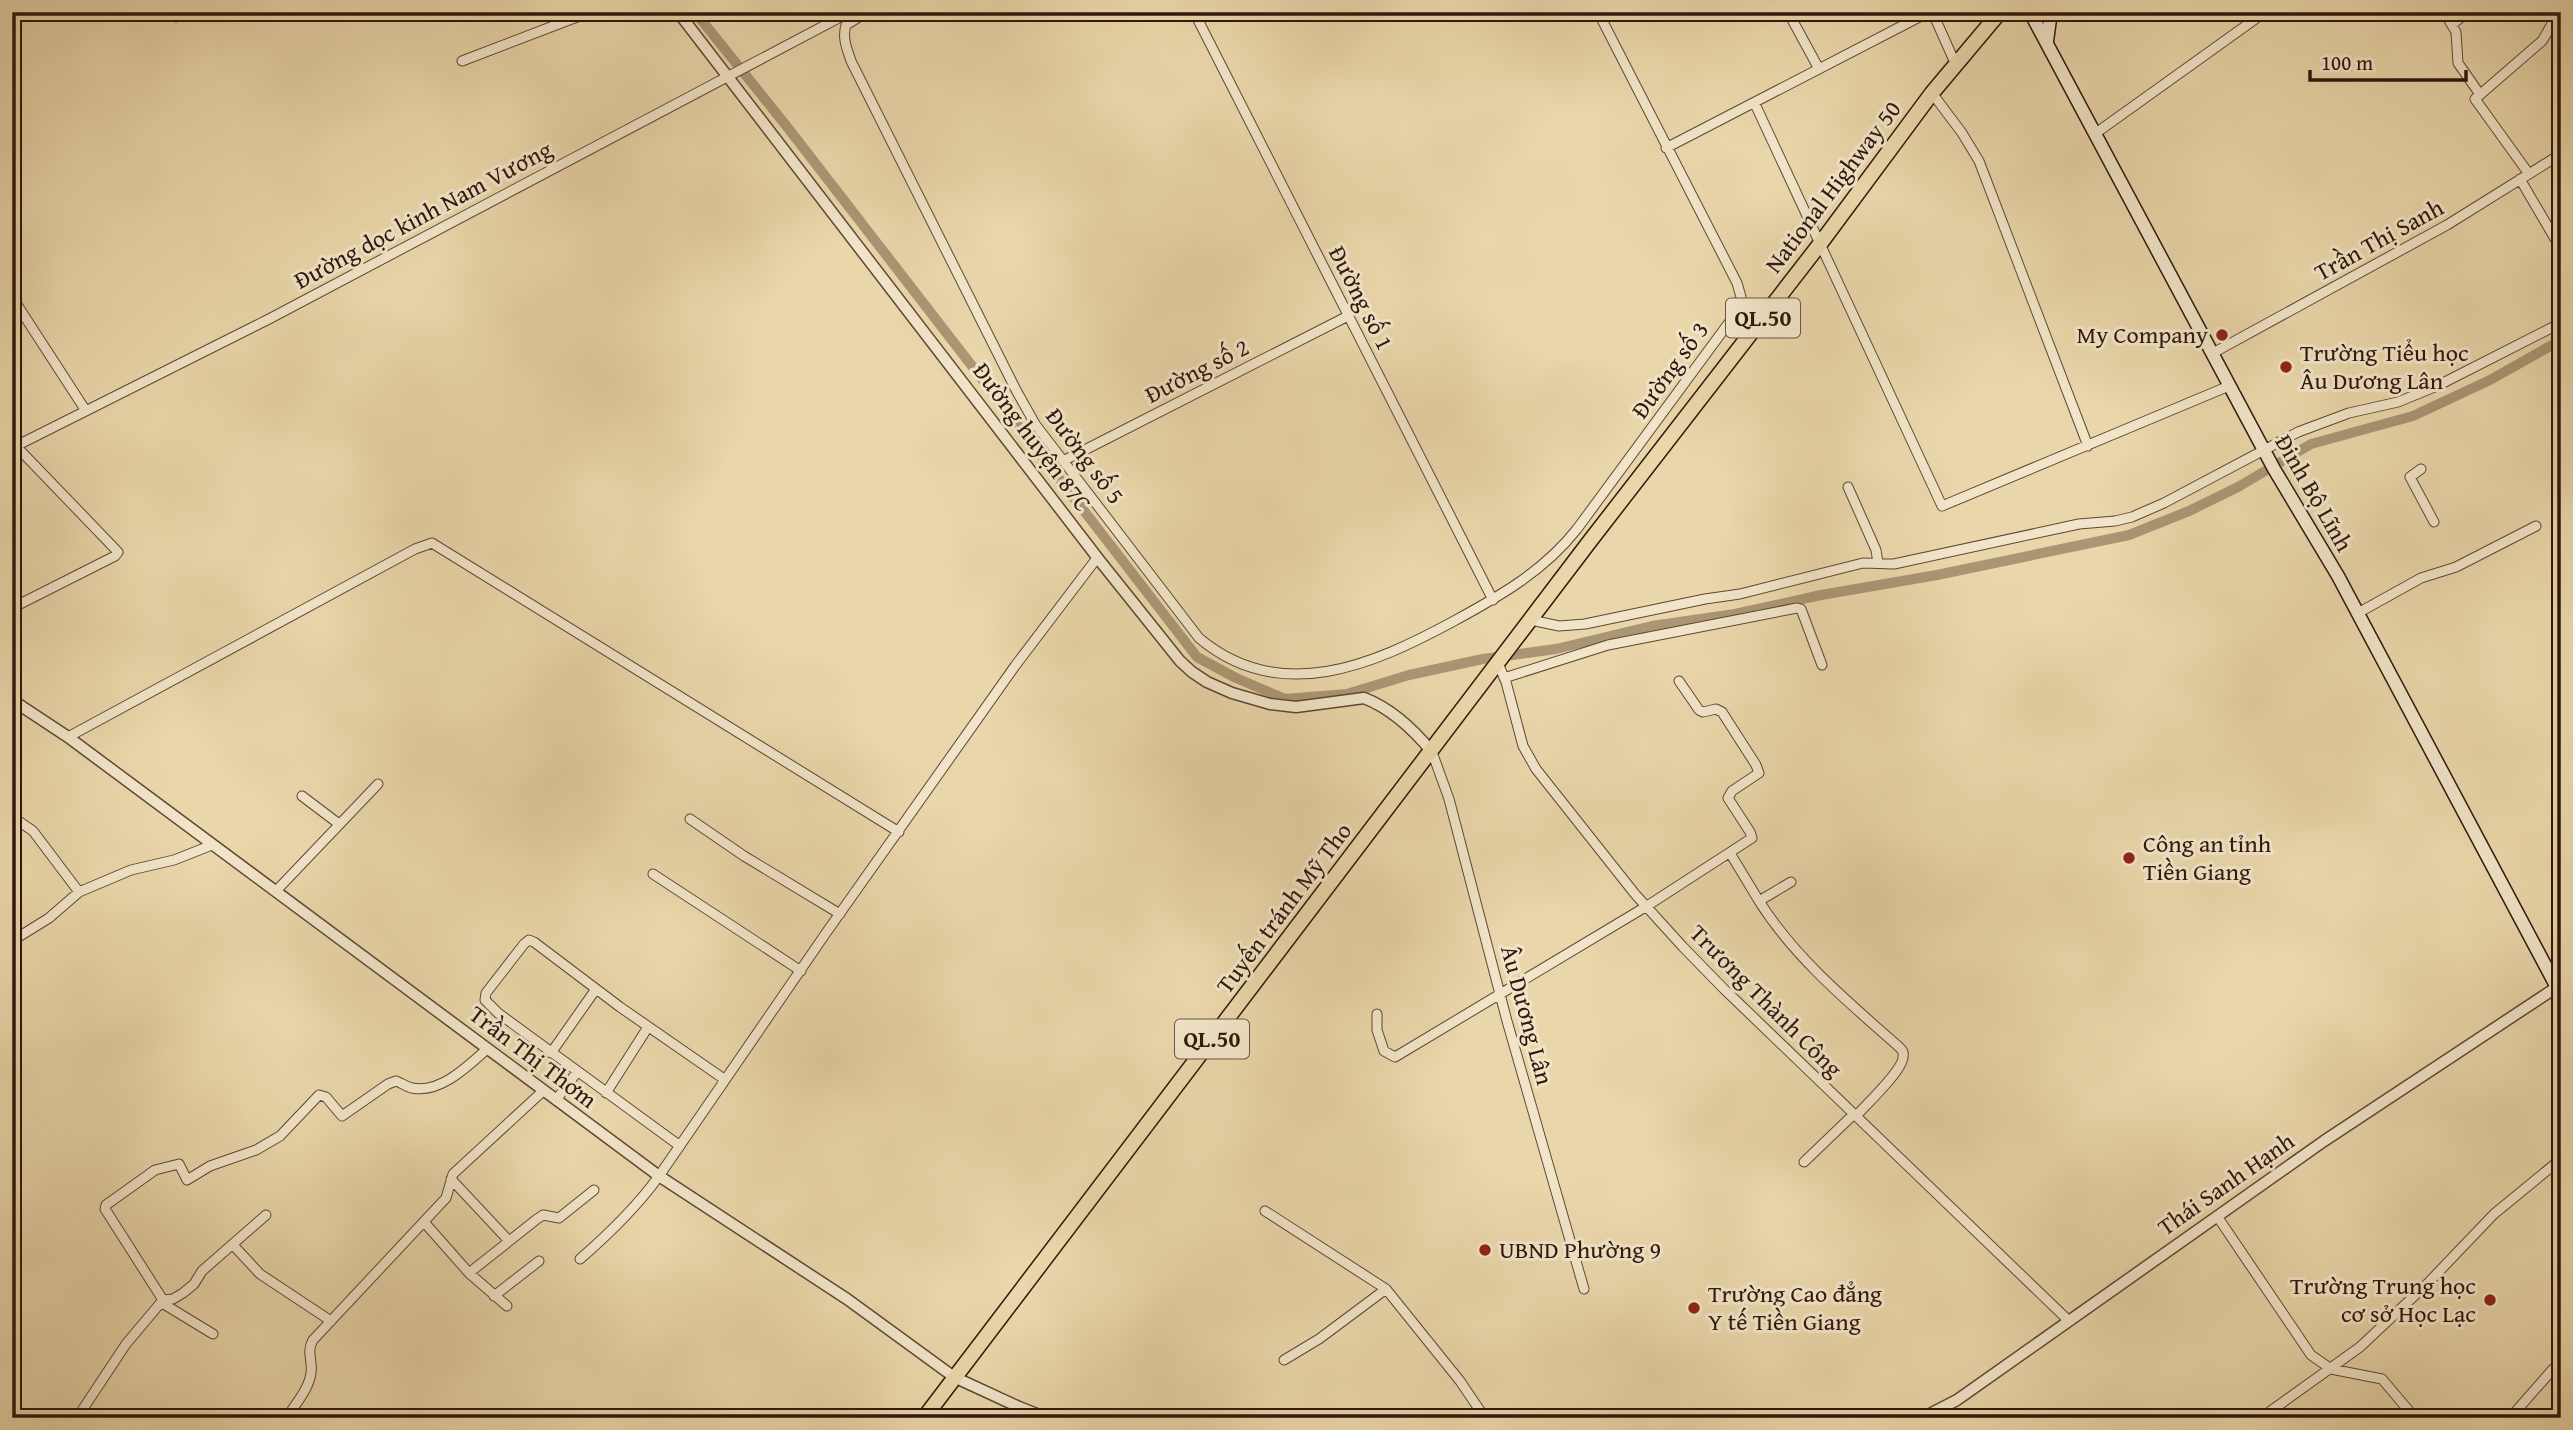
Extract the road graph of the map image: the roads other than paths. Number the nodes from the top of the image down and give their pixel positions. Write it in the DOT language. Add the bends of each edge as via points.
graph roads {
  1 [pos="590,12"];
  2 [pos="678,12"];
  3 [pos="850,12"];
  4 [pos="867,12"];
  5 [pos="1194,12"];
  6 [pos="1598,12"];
  7 [pos="1788,12"];
  8 [pos="2000,12"];
  9 [pos="2030,12"];
  10 [pos="2051,12"];
  11 [pos="2265,12"];
  12 [pos="2444,12"];
  13 [pos="2466,12"];
  14 [pos="2561,13"];
  15 [pos="2453,24"];
  16 [pos="2047,41"];
  17 [pos="462,61"];
  18 [pos="1956,65"];
  19 [pos="1819,69"];
  20 [pos="732,73"];
  21 [pos="1932,93"];
  22 [pos="2479,93"];
  23 [pos="1755,104"];
  24 [pos="2096,133"];
  25 [pos="1666,148"];
  26 [pos="2561,155"];
  27 [pos="2529,174"];
  28 [pos="2520,179"];
  29 [pos="1820,244"];
  30 [pos="2561,248"];
  31 [pos="12,297"];
  32 [pos="1348,316"];
  33 [pos="2561,323"];
  34 [pos="2213,354"];
  35 [pos="1704,356"];
  36 [pos="1723,370"];
  37 [pos="2230,386"];
  38 [pos="86,411"];
  39 [pos="2088,446"];
  40 [pos="14,447"];
  41 [pos="2265,452"];
  42 [pos="1063,461"];
  43 [pos="2421,469"];
  44 [pos="1848,487"];
  45 [pos="2434,523"];
  46 [pos="2536,526"];
  47 [pos="1577,529"];
  48 [pos="1590,541"];
  49 [pos="1097,558"];
  50 [pos="1878,563"];
  51 [pos="1493,600"];
  52 [pos="12,608"];
  53 [pos="2358,613"];
  54 [pos="1529,623"];
  55 [pos="1499,661"];
  56 [pos="1822,665"];
  57 [pos="1504,678"];
  58 [pos="1679,681"];
  59 [pos="12,700"];
  60 [pos="68,737"];
  61 [pos="1432,752"];
  62 [pos="378,784"];
  63 [pos="302,796"];
  64 [pos="690,820"];
  65 [pos="12,823"];
  66 [pos="339,824"];
  67 [pos="899,832"];
  68 [pos="212,845"];
  69 [pos="1730,853"];
  70 [pos="653,874"];
  71 [pos="1791,881"];
  72 [pos="276,891"];
  73 [pos="79,892"];
  74 [pos="1759,901"];
  75 [pos="1647,906"];
  76 [pos="840,914"];
  77 [pos="12,941"];
  78 [pos="801,971"];
  79 [pos="596,989"];
  80 [pos="2559,991"];
  81 [pos="1501,996"];
  82 [pos="1377,1014"];
  83 [pos="648,1027"];
  84 [pos="487,1049"];
  85 [pos="551,1053"];
  86 [pos="575,1074"];
  87 [pos="724,1079"];
  88 [pos="543,1091"];
  89 [pos="606,1093"];
  90 [pos="558,1098"];
  91 [pos="1855,1115"];
  92 [pos="680,1146"];
  93 [pos="2561,1159"];
  94 [pos="1804,1163"];
  95 [pos="661,1173"];
  96 [pos="451,1179"];
  97 [pos="594,1190"];
  98 [pos="1265,1211"];
  99 [pos="266,1215"];
  100 [pos="2217,1216"];
  101 [pos="424,1222"];
  102 [pos="509,1241"];
  103 [pos="233,1246"];
  104 [pos="580,1259"];
  105 [pos="539,1261"];
  106 [pos="469,1273"];
  107 [pos="1386,1289"];
  108 [pos="1584,1289"];
  109 [pos="494,1296"];
  110 [pos="162,1302"];
  111 [pos="507,1306"];
  112 [pos="331,1321"];
  113 [pos="2069,1321"];
  114 [pos="213,1334"];
  115 [pos="1284,1360"];
  116 [pos="2331,1368"];
  117 [pos="2553,1369"];
  118 [pos="954,1377"];
  119 [pos="2273,1408"];
  120 [pos="1948,1413"];
  121 [pos="77,1418"];
  122 [pos="287,1418"];
  123 [pos="924,1418"];
  124 [pos="1047,1418"];
  125 [pos="1485,1418"];
  126 [pos="1922,1418"];
  127 [pos="2261,1418"];
  128 [pos="2281,1418"];
  129 [pos="2415,1418"];
  130 [pos="2510,1418"];
  1 -- 17 [label="street"];
  2 -- 20 [label="street, Đường huyện 87C"];
  3 -- 20 [label="street, Đường dọc kinh Nam Vương"];
  4 -- 42 [label="street, Đường số 5" via="846,25 851,61 1016,390"];
  5 -- 32 [label="street, Đường số 1"];
  6 -- 25 [label="street, Đường số 3"];
  7 -- 19 [label="street"];
  8 -- 18 [label="highway, National Highway 50 / QL.50"];
  9 -- 16 [label="main road, Đinh Bộ Lĩnh"];
  10 -- 16 [label="main road"];
  11 -- 24 [label="street"];
  12 -- 15 [label="street"];
  13 -- 15 [label="street"];
  14 -- 22 [label="street" via="2552,19 2542,41"];
  15 -- 22 [label="street" via="2458,63"];
  16 -- 24 [label="main road, Đinh Bộ Lĩnh"];
  18 -- 19 [label="street" via="1934,18 1927,13"];
  18 -- 21 [label="highway, National Highway 50 / QL.50"];
  19 -- 23 [label="street"];
  20 -- 38 [label="street, Đường dọc kinh Nam Vương"];
  20 -- 49 [label="street, Đường huyện 87C"];
  21 -- 29 [label="highway, National Highway 50 / QL.50"];
  21 -- 39 [label="street" via="1979,161"];
  22 -- 27 [label="street" via="2476,104"];
  23 -- 25 [label="street"];
  23 -- 29 [label="street"];
  24 -- 34 [label="main road, Đinh Bộ Lĩnh"];
  25 -- 35 [label="street, Đường số 3" via="1741,296 1739,309"];
  26 -- 27 [label="street, Trần Thị Sanh"];
  27 -- 28 [label="street, Trần Thị Sanh"];
  28 -- 30 [label="street"];
  28 -- 34 [label="street, Trần Thị Sanh" via="2424,238"];
  29 -- 36 [label="highway, National Highway 50 / QL.50"];
  29 -- 39 [label="street" via="1942,506"];
  31 -- 38 [label="street"];
  32 -- 42 [label="street, Đường số 2"];
  32 -- 51 [label="street, Đường số 1"];
  33 -- 41 [label="street" via="2437,386 2378,408 2326,420"];
  34 -- 37 [label="main road, Đinh Bộ Lĩnh"];
  35 -- 36 [label="street"];
  35 -- 47 [label="street, Đường số 3"];
  36 -- 48 [label="highway, National Highway 50 / QL.50"];
  37 -- 39 [label="street"];
  37 -- 41 [label="main road, Đinh Bộ Lĩnh"];
  38 -- 40 [label="street, Đường dọc kinh Nam Vương"];
  40 -- 52 [label="street" via="118,552"];
  41 -- 50 [label="street" via="2164,503 2115,521 2079,524 1894,564"];
  41 -- 53 [label="main road, Đinh Bộ Lĩnh"];
  42 -- 51 [label="street, Đường số 5" via="1199,638 1246,666 1307,674 1357,666 1413,643"];
  43 -- 45 [label="street" via="2410,477"];
  44 -- 50 [label="street" via="1878,553"];
  46 -- 53 [label="street" via="2456,567 2421,578"];
  47 -- 48 [label="street"];
  47 -- 51 [label="street, Đường số 3" via="1533,574"];
  48 -- 54 [label="highway, National Highway 50 / QL.50"];
  49 -- 61 [label="street, Đường huyện 87C" via="1192,673 1244,698 1284,707 1364,698 1415,733"];
  49 -- 67 [label="street"];
  50 -- 54 [label="street" via="1585,624"];
  53 -- 80 [label="main road, Đinh Bộ Lĩnh"];
  54 -- 55 [label="highway, Tuyến tránh Mỹ Tho / QL.50"];
  55 -- 57 [label="street, Trương Thành Công"];
  55 -- 61 [label="highway, Tuyến tránh Mỹ Tho / QL.50"];
  56 -- 57 [label="street" via="1805,617 1797,608 1608,645"];
  57 -- 75 [label="street, Trương Thành Công" via="1527,755"];
  58 -- 69 [label="street" via="1699,710 1721,712 1759,773 1729,795 1752,838"];
  59 -- 60 [label="street, Trần Thị Thơm"];
  60 -- 67 [label="street" via="432,543"];
  60 -- 68 [label="street, Trần Thị Thơm"];
  61 -- 81 [label="street, Âu Dương Lân" via="1449,799"];
  61 -- 118 [label="highway, Tuyến tránh Mỹ Tho / QL.50"];
  62 -- 66 [label="street"];
  63 -- 66 [label="street"];
  64 -- 76 [label="street"];
  65 -- 73 [label="street" via="20,822 33,831"];
  66 -- 72 [label="street"];
  67 -- 76 [label="street"];
  68 -- 72 [label="street, Trần Thị Thơm"];
  68 -- 73 [label="street"];
  69 -- 74 [label="street"];
  69 -- 75 [label="street"];
  70 -- 78 [label="street"];
  71 -- 74 [label="street"];
  72 -- 84 [label="street, Trần Thị Thơm"];
  73 -- 77 [label="street"];
  74 -- 91 [label="street" via="1778,931 1902,1051 1903,1060 1887,1082"];
  75 -- 81 [label="street"];
  75 -- 91 [label="street, Trương Thành Công"];
  76 -- 78 [label="street"];
  78 -- 87 [label="street"];
  79 -- 83 [label="street"];
  79 -- 85 [label="street"];
  79 -- 85 [label="street" via="529,940 490,988 485,1000 490,1007"];
  80 -- 100 [label="street, Thái Sanh Hạnh" via="2324,1141"];
  81 -- 82 [label="street" via="1395,1057 1384,1051"];
  81 -- 108 [label="street, Âu Dương Lân"];
  83 -- 87 [label="street"];
  83 -- 89 [label="street"];
  84 -- 88 [label="street, Trần Thị Thơm"];
  84 -- 110 [label="street" via="460,1073 431,1087 409,1088 396,1081 342,1116 319,1095 280,1136 256,1150 210,1166 187,1180 178,1164 162,1167 106,1205"];
  85 -- 86 [label="street"];
  86 -- 89 [label="street"];
  86 -- 90 [label="street"];
  87 -- 92 [label="street"];
  88 -- 90 [label="street, Trần Thị Thơm"];
  88 -- 96 [label="street"];
  89 -- 92 [label="street"];
  90 -- 95 [label="street, Trần Thị Thơm"];
  91 -- 94 [label="street"];
  91 -- 113 [label="street, Trương Thành Công"];
  92 -- 95 [label="street"];
  93 -- 116 [label="street" via="2500,1209 2381,1328"];
  95 -- 104 [label="street" via="618,1226"];
  95 -- 118 [label="street, Trần Thị Thơm"];
  96 -- 101 [label="street" via="446,1198"];
  96 -- 102 [label="street"];
  97 -- 102 [label="street" via="559,1218 543,1215"];
  98 -- 107 [label="street"];
  99 -- 103 [label="street"];
  100 -- 113 [label="street, Thái Sanh Hạnh"];
  100 -- 116 [label="street" via="2306,1349"];
  101 -- 106 [label="street"];
  101 -- 112 [label="street"];
  102 -- 106 [label="street"];
  103 -- 110 [label="street" via="183,1293"];
  103 -- 112 [label="street" via="260,1274"];
  105 -- 109 [label="street"];
  106 -- 109 [label="street"];
  107 -- 115 [label="street"];
  107 -- 125 [label="street"];
  109 -- 111 [label="street"];
  110 -- 114 [label="street"];
  110 -- 121 [label="street"];
  112 -- 122 [label="street" via="309,1346 309,1381"];
  113 -- 120 [label="street, Thái Sanh Hạnh"];
  116 -- 119 [label="street"];
  116 -- 129 [label="street" via="2382,1379"];
  117 -- 130 [label="street"];
  118 -- 123 [label="highway, Tuyến tránh Mỹ Tho / QL.50"];
  118 -- 124 [label="street, Trần Thị Thơm"];
  119 -- 127 [label="street"];
  119 -- 128 [label="street"];
  120 -- 126 [label="street, Thái Sanh Hạnh"];
}
